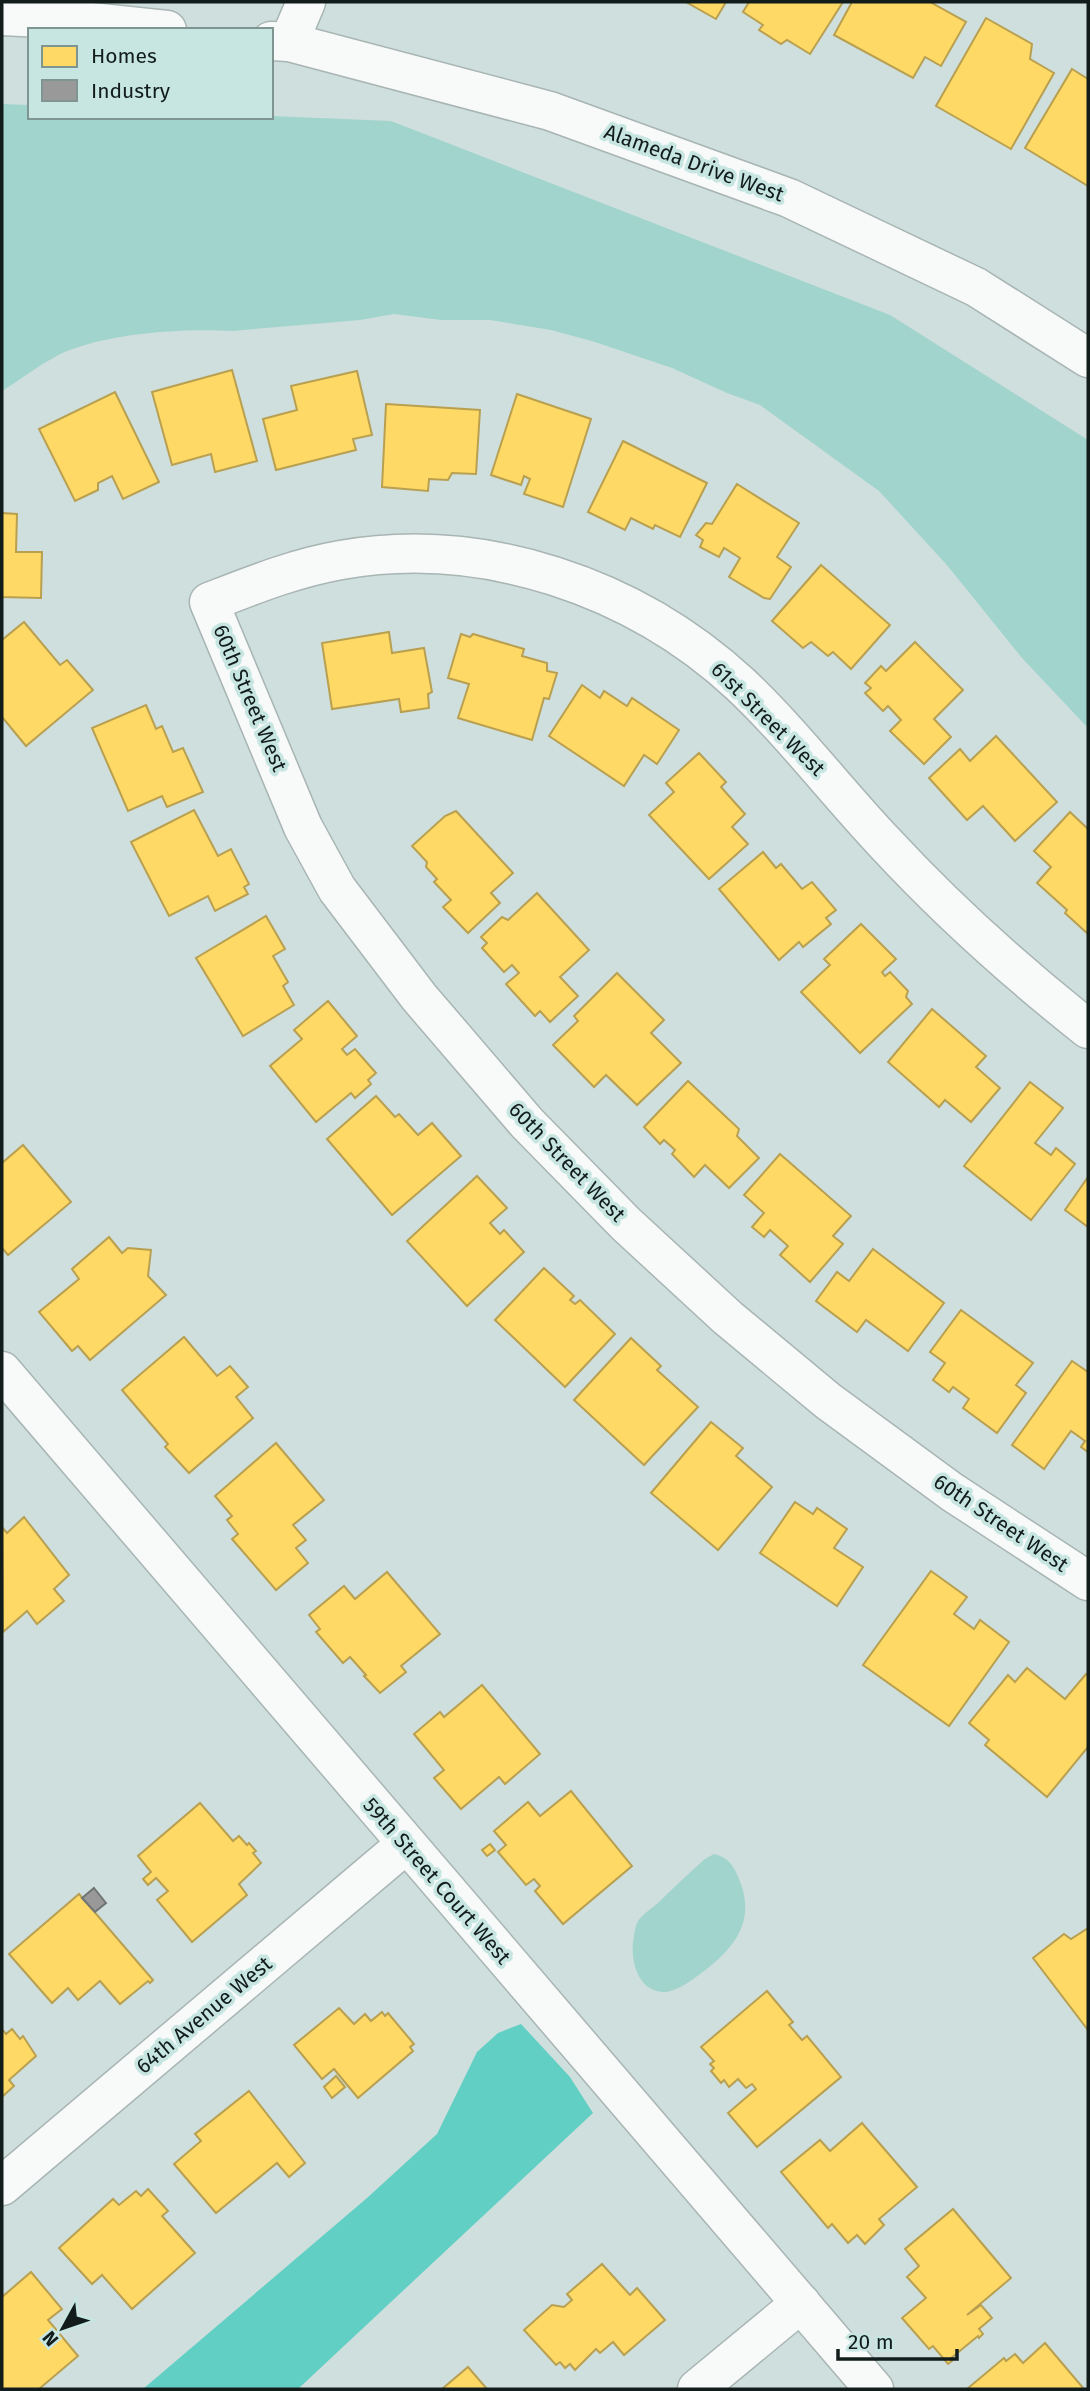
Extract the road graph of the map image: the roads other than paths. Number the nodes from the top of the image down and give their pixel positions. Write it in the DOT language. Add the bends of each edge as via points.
graph roads {
  1 [pos="306,2"];
  2 [pos="2,16"];
  3 [pos="148,28"];
  4 [pos="280,41"];
  5 [pos="1088,358"];
  6 [pos="209,602"];
  7 [pos="1088,1028"];
  8 [pos="8,1392"];
  9 [pos="1088,1581"];
  10 [pos="405,1844"];
  11 [pos="2,2186"];
  12 [pos="801,2303"];
  13 [pos="697,2389"];
  14 [pos="874,2389"];
  1 -- 4 [label="street"];
  2 -- 3 [label="street"];
  4 -- 5 [label="street, Alameda Drive West" via="550,111 789,198 976,287"];
  6 -- 7 [label="street, 61st Street West" via="315,566 412,555 513,565 605,594 649,617 740,684 885,843 969,927"];
  6 -- 9 [label="street, 60th Street West" via="303,827 337,889 419,997 527,1123 626,1224 728,1318 818,1392 952,1492"];
  8 -- 10 [label="street, 59th Street Court West"];
  10 -- 11 [label="street, 64th Avenue West"];
  10 -- 12 [label="street, 59th Street Court West"];
  12 -- 13 [label="street"];
  12 -- 14 [label="street, 59th Street Court West"];
}
